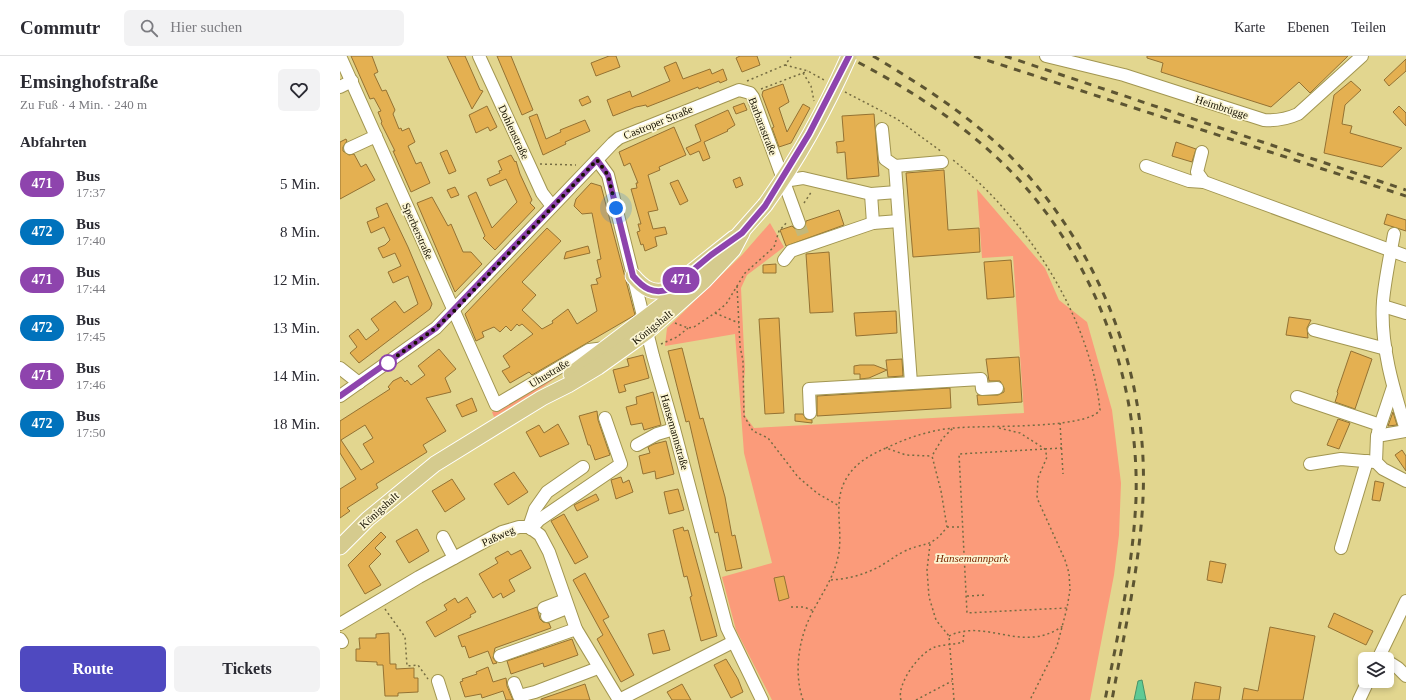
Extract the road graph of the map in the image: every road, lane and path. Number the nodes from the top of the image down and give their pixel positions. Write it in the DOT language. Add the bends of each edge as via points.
graph roads {
  1 [pos="340,56"];
  2 [pos="479,56"];
  3 [pos="849,56"];
  4 [pos="1046,56"];
  5 [pos="1362,56"];
  6 [pos="791,57"];
  7 [pos="1058,59"];
  8 [pos="785,65"];
  9 [pos="808,72"];
  10 [pos="803,73"];
  11 [pos="352,81"];
  12 [pos="829,83"];
  13 [pos="340,87"];
  14 [pos="745,88"];
  15 [pos="842,90"];
  16 [pos="814,106"];
  17 [pos="882,129"];
  18 [pos="376,136"];
  19 [pos="350,148"];
  20 [pos="1202,152"];
  21 [pos="946,159"];
  22 [pos="595,163"];
  23 [pos="528,164"];
  24 [pos="895,166"];
  25 [pos="1146,166"];
  26 [pos="784,181"];
  27 [pos="816,182"];
  28 [pos="1204,182"];
  29 [pos="897,192"];
  30 [pos="871,194"];
  31 [pos="552,206"];
  32 [pos="798,220"];
  33 [pos="899,220"];
  34 [pos="873,223"];
  35 [pos="742,233"];
  36 [pos="1394,234"];
  37 [pos="1391,251"];
  38 [pos="1406,256"];
  39 [pos="784,260"];
  40 [pos="633,276"];
  41 [pos="737,286"];
  42 [pos="1383,306"];
  43 [pos="453,312"];
  44 [pos="715,313"];
  45 [pos="1406,313"];
  46 [pos="672,321"];
  47 [pos="739,323"];
  48 [pos="646,325"];
  49 [pos="688,328"];
  50 [pos="1314,330"];
  51 [pos="659,345"];
  52 [pos="605,348"];
  53 [pos="1386,350"];
  54 [pos="340,368"];
  55 [pos="359,383"];
  56 [pos="911,383"];
  57 [pos="1393,387"];
  58 [pos="997,388"];
  59 [pos="340,396"];
  60 [pos="1297,397"];
  61 [pos="542,398"];
  62 [pos="496,405"];
  63 [pos="810,413"];
  64 [pos="1404,416"];
  65 [pos="605,418"];
  66 [pos="1060,423"];
  67 [pos="995,427"];
  68 [pos="953,428"];
  69 [pos="674,429"];
  70 [pos="1406,430"];
  71 [pos="1379,431"];
  72 [pos="637,445"];
  73 [pos="886,448"];
  74 [pos="1062,448"];
  75 [pos="1046,449"];
  76 [pos="932,456"];
  77 [pos="1371,462"];
  78 [pos="1310,464"];
  79 [pos="583,467"];
  80 [pos="1063,474"];
  81 [pos="1406,481"];
  82 [pos="838,506"];
  83 [pos="947,527"];
  84 [pos="962,527"];
  85 [pos="530,528"];
  86 [pos="443,537"];
  87 [pos="930,544"];
  88 [pos="340,547"];
  89 [pos="1341,548"];
  90 [pos="454,558"];
  91 [pos="831,580"];
  92 [pos="986,595"];
  93 [pos="967,596"];
  94 [pos="379,601"];
  95 [pos="1406,602"];
  96 [pos="566,604"];
  97 [pos="790,607"];
  98 [pos="1067,608"];
  99 [pos="814,611"];
  100 [pos="545,612"];
  101 [pos="340,624"];
  102 [pos="1063,626"];
  103 [pos="576,629"];
  104 [pos="964,631"];
  105 [pos="949,636"];
  106 [pos="732,642"];
  107 [pos="950,644"];
  108 [pos="1385,652"];
  109 [pos="500,656"];
  110 [pos="1394,666"];
  111 [pos="598,668"];
  112 [pos="1406,676"];
  113 [pos="438,681"];
  114 [pos="952,681"];
  115 [pos="514,682"];
  116 [pos="1365,688"];
  117 [pos="444,700"];
  118 [pos="621,700"];
  119 [pos="762,700"];
  120 [pos="803,700"];
  121 [pos="901,700"];
  122 [pos="916,700"];
  123 [pos="954,700"];
  124 [pos="1030,700"];
  125 [pos="1359,700"];
  1 -- 11 [label="street, Sperberstraße"];
  2 -- 23 [label="street, Dohlenstraße"];
  3 -- 35 [label="main road, Königshalt, bridge" via="809,134 765,206"];
  4 -- 7 [label="street, Heimbrügge"];
  5 -- 7 [label="street, Heimbrügge" via="1303,110 1287,119 1276,121 1264,120 1124,75"];
  6 -- 8 [label="path"];
  8 -- 9 [label="path"];
  8 -- 14 [label="path"];
  9 -- 10 [label="path"];
  9 -- 12 [label="path"];
  10 -- 14 [label="path"];
  10 -- 16 [label="path" via="811,86"];
  11 -- 13 [label="street"];
  11 -- 18 [label="street, Sperberstraße"];
  14 -- 22 [label="street, Castroper Straße" via="619,138"];
  14 -- 26 [label="street, Barbarastraße"];
  15 -- 21 [label="path" via="898,119"];
  17 -- 24 [label="street" via="885,159"];
  18 -- 19 [label="street"];
  18 -- 43 [label="street, Sperberstraße"];
  20 -- 28 [label="street" via="1197,172"];
  21 -- 24 [label="street"];
  21 -- 66 [label="path" via="964,169 1026,237 1051,271 1076,318 1096,379 1100,410 1087,419"];
  22 -- 23 [label="path"];
  22 -- 31 [label="street, Castroper Straße"];
  22 -- 40 [label="street, Hansemannstraße" via="608,175"];
  23 -- 31 [label="street, Dohlenstraße" via="542,193"];
  24 -- 29 [label="street"];
  25 -- 28 [label="street" via="1189,181"];
  26 -- 27 [label="street" via="797,178"];
  26 -- 32 [label="street, Barbarastraße"];
  27 -- 30 [label="street"];
  27 -- 32 [label="path"];
  28 -- 37 [label="street"];
  29 -- 30 [label="street"];
  29 -- 33 [label="street"];
  30 -- 34 [label="street"];
  31 -- 43 [label="street, Castroper Straße"];
  32 -- 41 [label="path" via="781,229 774,247 747,271"];
  33 -- 34 [label="street"];
  33 -- 56 [label="street"];
  34 -- 39 [label="street" via="806,242 791,251"];
  35 -- 40 [label="main road" via="663,292 649,290"];
  35 -- 48 [label="main road, Königshalt"];
  36 -- 37 [label="street"];
  37 -- 38 [label="street"];
  37 -- 42 [label="street"];
  40 -- 48 [label="street, Hansemannstraße"];
  41 -- 44 [label="path" via="729,301"];
  41 -- 47 [label="path"];
  42 -- 45 [label="street"];
  42 -- 53 [label="street"];
  43 -- 55 [label="street, Castroper Straße" via="436,328"];
  43 -- 62 [label="street, Sperberstraße"];
  44 -- 47 [label="path"];
  44 -- 49 [label="path"];
  46 -- 49 [label="path"];
  47 -- 82 [label="path" via="744,416 753,431 768,438 798,477"];
  48 -- 52 [label="main road, Königshalt"];
  48 -- 61 [label="main road, Königshalt" via="592,371"];
  48 -- 69 [label="street, Hansemannstraße"];
  49 -- 51 [label="path" via="677,337"];
  50 -- 53 [label="street"];
  52 -- 61 [label="main road, Königshalt"];
  52 -- 62 [label="street, Uhustraße" via="589,350"];
  53 -- 57 [label="street"];
  54 -- 55 [label="street"];
  55 -- 59 [label="street, Castroper Straße"];
  56 -- 58 [label="street" via="981,379 982,389"];
  56 -- 63 [label="street" via="809,389"];
  57 -- 64 [label="street"];
  57 -- 71 [label="street"];
  60 -- 71 [label="street"];
  61 -- 88 [label="main road, Königshalt" via="435,464 368,519"];
  64 -- 70 [label="street"];
  65 -- 85 [label="street" via="621,464"];
  66 -- 67 [label="path"];
  66 -- 74 [label="path"];
  67 -- 68 [label="path"];
  67 -- 75 [label="path" via="1020,433"];
  68 -- 73 [label="path" via="921,435"];
  68 -- 76 [label="path"];
  69 -- 72 [label="street" via="657,434"];
  69 -- 106 [label="street, Hansemannstraße"];
  70 -- 71 [label="street"];
  71 -- 77 [label="street"];
  73 -- 76 [label="path" via="906,455"];
  73 -- 82 [label="path" via="870,455 857,465 846,479"];
  74 -- 75 [label="path"];
  74 -- 80 [label="path"];
  75 -- 84 [label="path" via="958,454"];
  75 -- 98 [label="path" via="1047,457 1038,478 1037,498 1069,573"];
  76 -- 83 [label="path"];
  77 -- 78 [label="street" via="1340,459"];
  77 -- 81 [label="street"];
  77 -- 89 [label="street"];
  79 -- 85 [label="street" via="547,492 535,509"];
  82 -- 91 [label="path" via="840,547"];
  83 -- 84 [label="path"];
  83 -- 87 [label="path"];
  84 -- 93 [label="path"];
  85 -- 90 [label="street, Paßweg" via="519,526 502,532"];
  85 -- 96 [label="street, Paßweg" via="540,535 549,552"];
  86 -- 90 [label="street"];
  87 -- 91 [label="path" via="906,550 866,573"];
  87 -- 105 [label="path" via="927,570 929,597 936,620"];
  90 -- 94 [label="street, Paßweg"];
  91 -- 99 [label="path"];
  92 -- 93 [label="path"];
  93 -- 98 [label="path" via="967,613"];
  94 -- 101 [label="street, Paßweg"];
  94 -- 113 [label="path" via="405,637 407,666 418,665 430,683"];
  95 -- 108 [label="street"];
  96 -- 100 [label="street"];
  96 -- 103 [label="street, Paßweg"];
  97 -- 99 [label="path" via="804,607"];
  98 -- 102 [label="path"];
  99 -- 120 [label="path" via="799,649 798,671"];
  102 -- 104 [label="path" via="1048,634 1033,637"];
  102 -- 124 [label="path" via="1052,656"];
  103 -- 109 [label="street"];
  103 -- 111 [label="street, Paßweg"];
  104 -- 105 [label="path"];
  104 -- 107 [label="path" via="963,642"];
  105 -- 107 [label="path"];
  106 -- 118 [label="street"];
  106 -- 119 [label="street, Hansemannstraße"];
  107 -- 114 [label="path"];
  107 -- 121 [label="path" via="932,648 921,657 904,681 900,691"];
  110 -- 112 [label="street"];
  111 -- 115 [label="street" via="519,696"];
  111 -- 118 [label="street, Paßweg"];
  113 -- 117 [label="street"];
  114 -- 122 [label="path"];
  114 -- 123 [label="path"];
  116 -- 125 [label="street"];
}
